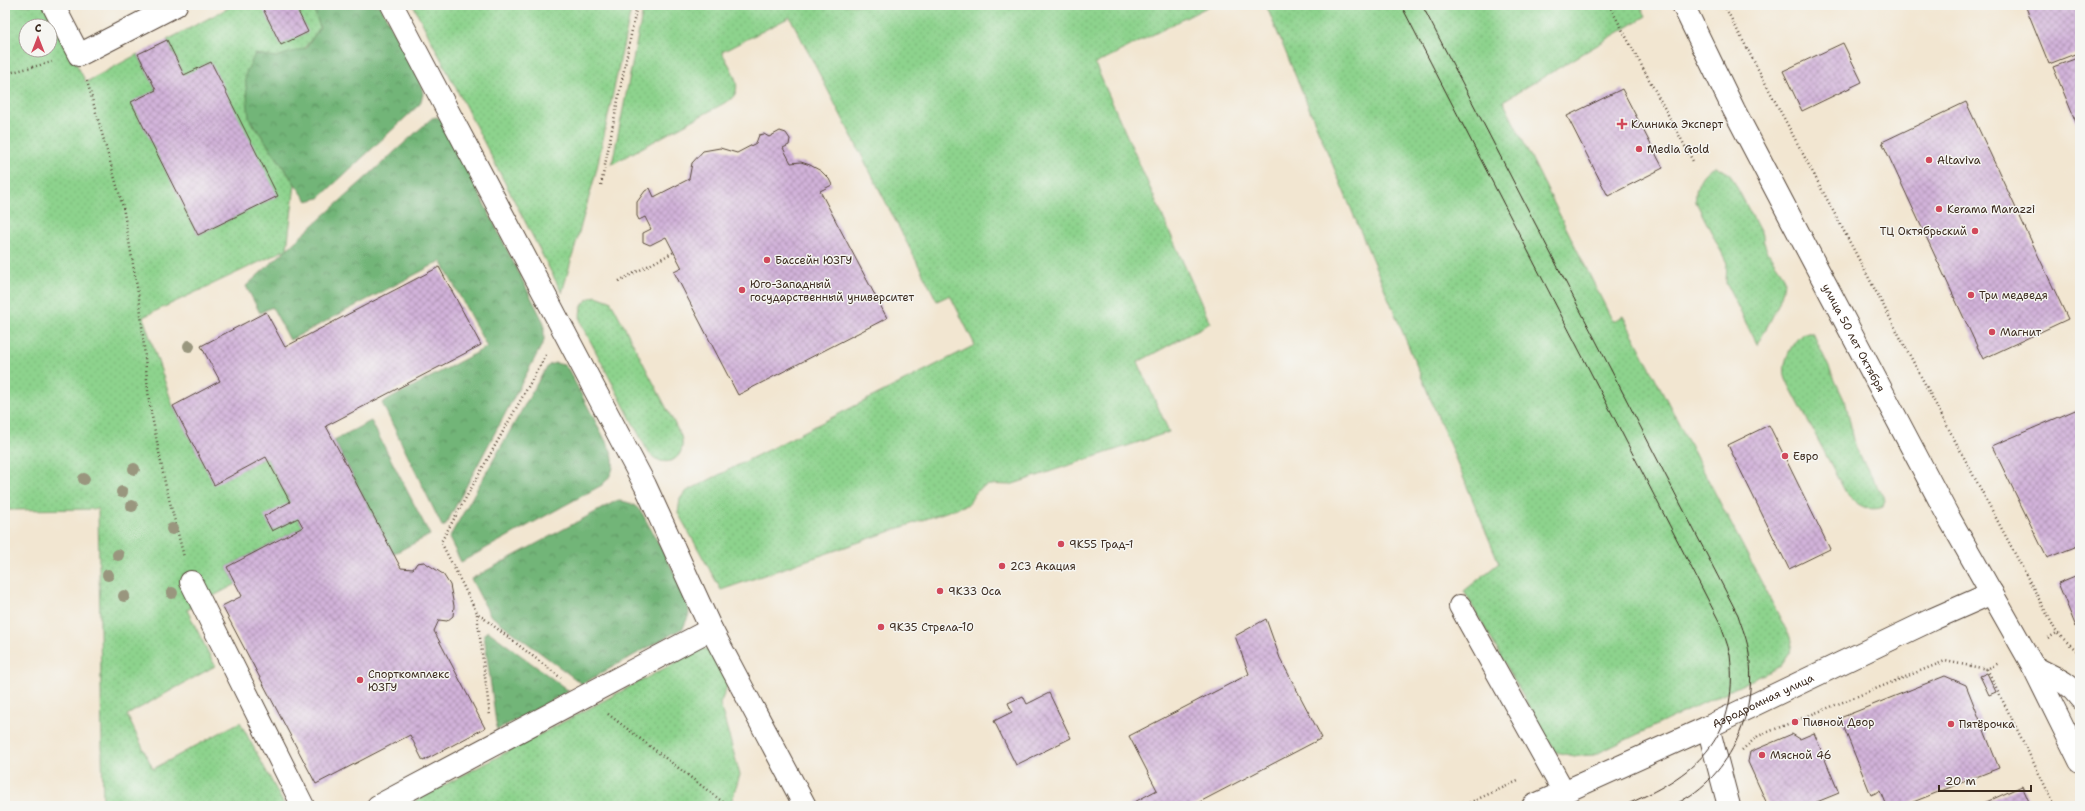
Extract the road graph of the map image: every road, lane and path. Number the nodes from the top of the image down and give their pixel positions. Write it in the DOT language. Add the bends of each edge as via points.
graph roads {
  1 [pos="53,5"];
  2 [pos="176,5"];
  3 [pos="392,5"];
  4 [pos="637,5"];
  5 [pos="1609,5"];
  6 [pos="1683,5"];
  7 [pos="1724,5"];
  8 [pos="79,55"];
  9 [pos="5,74"];
  10 [pos="1694,163"];
  11 [pos="601,185"];
  12 [pos="674,252"];
  13 [pos="619,281"];
  14 [pos="562,327"];
  15 [pos="191,582"];
  16 [pos="1992,593"];
  17 [pos="1460,606"];
  18 [pos="477,613"];
  19 [pos="711,629"];
  20 [pos="2057,633"];
  21 [pos="2080,650"];
  22 [pos="2028,658"];
  23 [pos="1987,669"];
  24 [pos="2079,695"];
  25 [pos="585,696"];
  26 [pos="2054,707"];
  27 [pos="1708,728"];
  28 [pos="494,745"];
  29 [pos="2080,760"];
  30 [pos="1550,767"];
  31 [pos="1719,770"];
  32 [pos="1564,792"];
  33 [pos="302,806"];
  34 [pos="378,806"];
  35 [pos="728,806"];
  36 [pos="805,806"];
  37 [pos="1462,806"];
  38 [pos="1532,806"];
  39 [pos="1729,806"];
  40 [pos="2055,806"];
  1 -- 8 [label="main road"];
  2 -- 8 [label="main road"];
  3 -- 14 [label="main road"];
  4 -- 11 [label="path"];
  5 -- 10 [label="path"];
  6 -- 16 [label="main road, улица 50 лет Октября" via="1800,237 1948,516"];
  7 -- 20 [label="path"];
  8 -- 9 [label="path"];
  8 -- 15 [label="path" via="123,207 140,304 149,401 165,483"];
  12 -- 13 [label="path"];
  14 -- 18 [label="path" via="441,542"];
  14 -- 19 [label="main road" via="645,485"];
  15 -- 33 [label="main road"];
  16 -- 22 [label="main road, улица 50 лет Октября"];
  16 -- 27 [label="main road, Аэродромная улица"];
  17 -- 30 [label="main road"];
  18 -- 25 [label="path"];
  18 -- 28 [label="path"];
  19 -- 25 [label="main road"];
  19 -- 36 [label="main road"];
  20 -- 21 [label="path" via="2076,650"];
  20 -- 22 [label="path"];
  22 -- 23 [label="path"];
  22 -- 24 [label="main road" via="2047,675 2064,681"];
  22 -- 26 [label="main road, улица 50 лет Октября"];
  23 -- 31 [label="path" via="1945,661 1758,736"];
  23 -- 40 [label="path"];
  24 -- 26 [label="main road"];
  25 -- 28 [label="main road"];
  25 -- 35 [label="path"];
  26 -- 29 [label="main road, улица 50 лет Октября"];
  27 -- 31 [label="main road"];
  27 -- 32 [label="main road, Аэродромная улица"];
  28 -- 34 [label="main road"];
  30 -- 32 [label="main road"];
  30 -- 37 [label="path"];
  31 -- 39 [label="main road"];
  32 -- 38 [label="main road, Аэродромная улица"];
}
